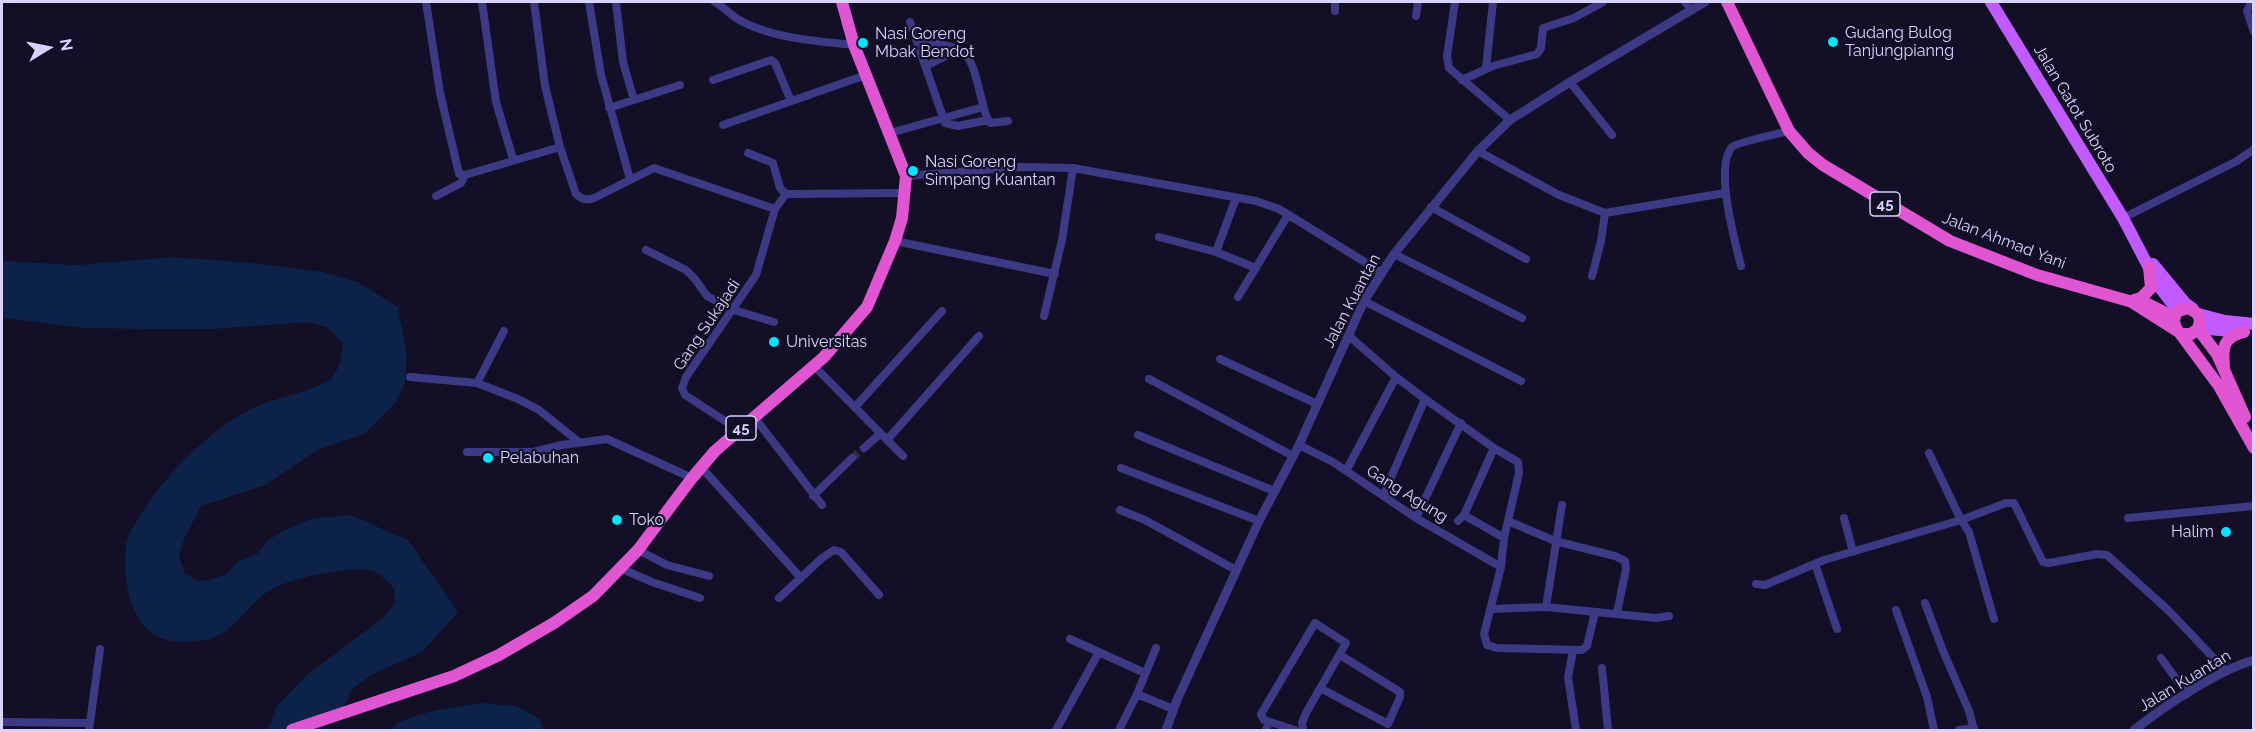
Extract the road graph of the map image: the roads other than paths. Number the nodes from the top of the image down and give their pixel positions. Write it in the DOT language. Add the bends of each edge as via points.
graph roads {
  1 [pos="426,2"];
  2 [pos="482,2"];
  3 [pos="534,2"];
  4 [pos="589,2"];
  5 [pos="616,2"];
  6 [pos="715,2"];
  7 [pos="842,2"];
  8 [pos="1418,2"];
  9 [pos="1455,2"];
  10 [pos="1493,2"];
  11 [pos="1603,2"];
  12 [pos="1685,2"];
  13 [pos="1705,2"];
  14 [pos="1727,2"];
  15 [pos="1991,2"];
  16 [pos="2251,2"];
  17 [pos="1692,10"];
  18 [pos="1416,16"];
  19 [pos="910,22"];
  20 [pos="2253,28"];
  21 [pos="917,41"];
  22 [pos="854,45"];
  23 [pos="958,50"];
  24 [pos="926,66"];
  25 [pos="1486,68"];
  26 [pos="866,75"];
  27 [pos="713,80"];
  28 [pos="1462,80"];
  29 [pos="1570,82"];
  30 [pos="680,84"];
  31 [pos="634,100"];
  32 [pos="790,101"];
  33 [pos="983,107"];
  34 [pos="609,108"];
  35 [pos="942,119"];
  36 [pos="988,120"];
  37 [pos="1510,120"];
  38 [pos="1008,121"];
  39 [pos="723,125"];
  40 [pos="1790,130"];
  41 [pos="890,134"];
  42 [pos="1612,135"];
  43 [pos="560,147"];
  44 [pos="2253,149"];
  45 [pos="1478,151"];
  46 [pos="748,153"];
  47 [pos="513,159"];
  48 [pos="1073,168"];
  49 [pos="465,175"];
  50 [pos="906,176"];
  51 [pos="630,179"];
  52 [pos="906,193"];
  53 [pos="786,194"];
  54 [pos="1725,194"];
  55 [pos="436,196"];
  56 [pos="1236,198"];
  57 [pos="1431,207"];
  58 [pos="775,209"];
  59 [pos="1605,213"];
  60 [pos="1288,215"];
  61 [pos="2123,218"];
  62 [pos="2132,234"];
  63 [pos="1159,237"];
  64 [pos="895,241"];
  65 [pos="646,250"];
  66 [pos="1216,252"];
  67 [pos="1394,254"];
  68 [pos="1526,259"];
  69 [pos="1741,266"];
  70 [pos="2149,267"];
  71 [pos="1256,268"];
  72 [pos="1381,272"];
  73 [pos="1054,274"];
  74 [pos="1592,276"];
  75 [pos="2158,285"];
  76 [pos="1239,297"];
  77 [pos="2136,301"];
  78 [pos="1364,302"];
  79 [pos="734,310"];
  80 [pos="942,311"];
  81 [pos="1044,316"];
  82 [pos="1522,318"];
  83 [pos="2156,318"];
  84 [pos="2197,319"];
  85 [pos="774,322"];
  86 [pos="2177,323"];
  87 [pos="2250,329"];
  88 [pos="504,331"];
  89 [pos="979,336"];
  90 [pos="1349,336"];
  91 [pos="1220,359"];
  92 [pos="814,366"];
  93 [pos="410,377"];
  94 [pos="1396,377"];
  95 [pos="1149,379"];
  96 [pos="1521,381"];
  97 [pos="477,383"];
  98 [pos="2224,383"];
  99 [pos="1425,399"];
  100 [pos="1317,404"];
  101 [pos="855,407"];
  102 [pos="754,417"];
  103 [pos="1461,423"];
  104 [pos="738,430"];
  105 [pos="2253,431"];
  106 [pos="880,434"];
  107 [pos="1138,435"];
  108 [pos="887,440"];
  109 [pos="579,442"];
  110 [pos="1299,445"];
  111 [pos="864,448"];
  112 [pos="1494,448"];
  113 [pos="2253,448"];
  114 [pos="467,452"];
  115 [pos="1929,453"];
  116 [pos="903,456"];
  117 [pos="1293,456"];
  118 [pos="852,458"];
  119 [pos="701,467"];
  120 [pos="1121,468"];
  121 [pos="1346,471"];
  122 [pos="692,478"];
  123 [pos="1274,490"];
  124 [pos="813,496"];
  125 [pos="1383,496"];
  126 [pos="822,505"];
  127 [pos="1562,505"];
  128 [pos="2253,506"];
  129 [pos="1120,510"];
  130 [pos="1416,518"];
  131 [pos="1844,518"];
  132 [pos="2128,518"];
  133 [pos="1961,520"];
  134 [pos="1259,521"];
  135 [pos="1508,521"];
  136 [pos="1504,538"];
  137 [pos="1556,541"];
  138 [pos="638,550"];
  139 [pos="1853,552"];
  140 [pos="1815,564"];
  141 [pos="1501,567"];
  142 [pos="620,568"];
  143 [pos="1236,570"];
  144 [pos="709,576"];
  145 [pos="801,578"];
  146 [pos="1756,584"];
  147 [pos="879,595"];
  148 [pos="700,598"];
  149 [pos="779,598"];
  150 [pos="1925,603"];
  151 [pos="1546,608"];
  152 [pos="1491,609"];
  153 [pos="1896,610"];
  154 [pos="1595,612"];
  155 [pos="1617,613"];
  156 [pos="1669,616"];
  157 [pos="1994,620"];
  158 [pos="1837,629"];
  159 [pos="1070,639"];
  160 [pos="1156,648"];
  161 [pos="100,649"];
  162 [pos="1574,651"];
  163 [pos="1099,652"];
  164 [pos="1340,655"];
  165 [pos="2161,658"];
  166 [pos="2253,660"];
  167 [pos="1602,668"];
  168 [pos="2226,670"];
  169 [pos="1145,673"];
  170 [pos="1320,688"];
  171 [pos="1137,694"];
  172 [pos="2187,694"];
  173 [pos="1173,709"];
  174 [pos="2,722"];
  175 [pos="1269,722"];
  176 [pos="21,726"];
  177 [pos="90,727"];
  178 [pos="1974,729"];
  179 [pos="292,730"];
  180 [pos="1056,730"];
  181 [pos="1119,730"];
  182 [pos="1166,730"];
  183 [pos="1266,730"];
  184 [pos="1295,730"];
  185 [pos="1303,730"];
  186 [pos="1576,730"];
  187 [pos="1608,730"];
  188 [pos="1934,730"];
  189 [pos="1959,730"];
  190 [pos="2134,730"];
  1 -- 49 [label="street" via="457,170"];
  2 -- 47 [label="street" via="496,102"];
  3 -- 43 [label="street" via="546,86"];
  4 -- 34 [label="street"];
  5 -- 31 [label="street" via="623,62"];
  6 -- 22 [label="street" via="739,20 769,32"];
  7 -- 22 [label="highway, 45"];
  8 -- 18 [label="street"];
  9 -- 28 [label="street" via="1447,63"];
  10 -- 25 [label="street"];
  11 -- 25 [label="street" via="1574,18 1543,28 1537,54"];
  12 -- 17 [label="street"];
  13 -- 17 [label="street, Jalan Kuantan"];
  14 -- 40 [label="highway, Jalan Ahmad Yani / 45"];
  15 -- 61 [label="main road, Jalan Gatot Subroto"];
  16 -- 20 [label="street" via="2247,10"];
  17 -- 29 [label="street, Jalan Kuantan"];
  19 -- 21 [label="street"];
  21 -- 23 [label="street"];
  21 -- 24 [label="street"];
  22 -- 26 [label="highway, 45"];
  23 -- 24 [label="street"];
  23 -- 33 [label="street" via="969,60"];
  24 -- 35 [label="street"];
  25 -- 28 [label="street"];
  26 -- 32 [label="street"];
  26 -- 41 [label="highway, 45"];
  27 -- 32 [label="street" via="771,60"];
  28 -- 37 [label="street"];
  29 -- 37 [label="street, Jalan Kuantan"];
  29 -- 42 [label="street"];
  30 -- 31 [label="street"];
  31 -- 34 [label="street"];
  32 -- 39 [label="street"];
  33 -- 35 [label="street"];
  33 -- 36 [label="street"];
  34 -- 51 [label="street"];
  35 -- 36 [label="street" via="958,126"];
  35 -- 41 [label="street"];
  36 -- 38 [label="street"];
  37 -- 45 [label="street, Jalan Kuantan"];
  40 -- 54 [label="street" via="1731,148"];
  40 -- 77 [label="highway, Jalan Ahmad Yani / 45" via="1823,165 1950,241 2037,275"];
  41 -- 50 [label="highway, 45"];
  43 -- 47 [label="street"];
  43 -- 51 [label="street" via="576,194 584,199 594,198"];
  44 -- 61 [label="street" via="2237,161"];
  45 -- 57 [label="street, Jalan Kuantan"];
  45 -- 59 [label="street" via="1559,195"];
  46 -- 53 [label="street" via="773,163 780,188"];
  47 -- 49 [label="street"];
  48 -- 50 [label="street" via="1021,167"];
  48 -- 56 [label="street"];
  48 -- 73 [label="street"];
  49 -- 55 [label="street" via="461,183"];
  50 -- 52 [label="highway, 45"];
  51 -- 58 [label="street" via="659,168"];
  52 -- 53 [label="street"];
  52 -- 64 [label="highway, 45"];
  53 -- 58 [label="street"];
  54 -- 59 [label="street"];
  54 -- 69 [label="street"];
  56 -- 60 [label="street" via="1256,201"];
  56 -- 66 [label="street"];
  57 -- 67 [label="street, Jalan Kuantan"];
  57 -- 68 [label="street"];
  58 -- 79 [label="street, Gang Sukajadi" via="760,266"];
  59 -- 74 [label="street"];
  60 -- 71 [label="street"];
  60 -- 72 [label="street"];
  61 -- 62 [label="main road, Jalan Gatot Subroto"];
  62 -- 70 [label="main road"];
  62 -- 84 [label="main road"];
  63 -- 66 [label="street"];
  64 -- 73 [label="street"];
  64 -- 92 [label="highway, 45" via="867,307"];
  65 -- 79 [label="street" via="686,270 707,296"];
  66 -- 71 [label="street"];
  67 -- 72 [label="street, Jalan Kuantan"];
  67 -- 82 [label="street"];
  70 -- 75 [label="main road"];
  70 -- 77 [label="highway" via="2151,288"];
  71 -- 76 [label="street"];
  72 -- 78 [label="street, Jalan Kuantan"];
  73 -- 81 [label="street"];
  75 -- 77 [label="highway" via="2154,295"];
  75 -- 86 [label="main road"];
  77 -- 83 [label="highway"];
  77 -- 86 [label="highway"];
  78 -- 90 [label="street, Jalan Kuantan"];
  78 -- 96 [label="street"];
  79 -- 85 [label="street"];
  79 -- 104 [label="street, Gang Sukajadi" via="682,388 685,395"];
  80 -- 101 [label="street"];
  83 -- 86 [label="highway"];
  83 -- 98 [label="highway"];
  84 -- 86 [label="highway" via="2185,308"];
  84 -- 86 [label="highway" via="2191,334"];
  84 -- 87 [label="main road" via="2225,321"];
  84 -- 98 [label="highway" via="2217,354"];
  86 -- 98 [label="highway"];
  87 -- 98 [label="highway" via="2230,336 2225,343"];
  88 -- 97 [label="street"];
  89 -- 108 [label="street"];
  90 -- 94 [label="street"];
  90 -- 100 [label="street, Jalan Kuantan"];
  91 -- 100 [label="street"];
  92 -- 101 [label="street"];
  92 -- 102 [label="highway, 45"];
  93 -- 97 [label="street"];
  94 -- 99 [label="street"];
  94 -- 121 [label="street"];
  95 -- 117 [label="street"];
  97 -- 109 [label="street" via="539,410"];
  98 -- 105 [label="highway"];
  98 -- 113 [label="highway"];
  99 -- 103 [label="street"];
  99 -- 125 [label="street"];
  100 -- 110 [label="street, Jalan Kuantan"];
  101 -- 106 [label="street"];
  102 -- 104 [label="highway, 45"];
  102 -- 124 [label="street"];
  103 -- 112 [label="street"];
  103 -- 130 [label="street"];
  104 -- 119 [label="highway, 45"];
  106 -- 108 [label="street"];
  106 -- 111 [label="street"];
  107 -- 123 [label="street"];
  108 -- 116 [label="street"];
  109 -- 114 [label="street" via="533,452"];
  109 -- 122 [label="street" via="612,441"];
  110 -- 117 [label="street, Jalan Kuantan"];
  110 -- 121 [label="street, Gang Agung"];
  112 -- 135 [label="street" via="1519,466"];
  112 -- 136 [label="street" via="1461,518"];
  115 -- 133 [label="street"];
  117 -- 123 [label="street, Jalan Kuantan"];
  118 -- 124 [label="street"];
  119 -- 122 [label="highway, 45"];
  119 -- 145 [label="street"];
  120 -- 134 [label="street"];
  121 -- 125 [label="street, Gang Agung"];
  122 -- 138 [label="highway, 45"];
  123 -- 134 [label="street, Jalan Kuantan"];
  124 -- 126 [label="street"];
  125 -- 130 [label="street, Gang Agung"];
  127 -- 137 [label="street"];
  128 -- 132 [label="street"];
  129 -- 143 [label="street"];
  130 -- 141 [label="street, Gang Agung"];
  131 -- 139 [label="street"];
  133 -- 139 [label="street"];
  133 -- 157 [label="street" via="1972,540"];
  133 -- 168 [label="street" via="2013,503 2045,563 2107,555"];
  134 -- 143 [label="street, Jalan Kuantan"];
  135 -- 136 [label="street"];
  135 -- 137 [label="street"];
  136 -- 141 [label="street"];
  137 -- 151 [label="street"];
  137 -- 155 [label="street" via="1626,562"];
  138 -- 142 [label="highway, 45"];
  138 -- 144 [label="street" via="667,565"];
  139 -- 140 [label="street"];
  140 -- 146 [label="street" via="1765,585"];
  140 -- 158 [label="street"];
  141 -- 152 [label="street"];
  142 -- 148 [label="street"];
  142 -- 179 [label="highway, 45" via="593,596 485,662"];
  143 -- 173 [label="street, Jalan Kuantan"];
  145 -- 147 [label="street" via="831,551 839,551"];
  145 -- 149 [label="street"];
  150 -- 178 [label="street"];
  151 -- 152 [label="street"];
  151 -- 154 [label="street"];
  152 -- 162 [label="street" via="1484,639 1487,645"];
  153 -- 188 [label="street" via="1927,697"];
  154 -- 155 [label="street"];
  154 -- 162 [label="street" via="1587,646"];
  155 -- 156 [label="street"];
  159 -- 163 [label="street"];
  160 -- 169 [label="street"];
  161 -- 177 [label="street"];
  162 -- 186 [label="street" via="1568,677"];
  163 -- 169 [label="street"];
  163 -- 180 [label="street"];
  164 -- 170 [label="street"];
  164 -- 170 [label="street" via="1400,692 1388,724"];
  164 -- 175 [label="street" via="1346,641 1314,624 1261,714"];
  165 -- 172 [label="street"];
  166 -- 168 [label="street, Jalan Kuantan"];
  167 -- 187 [label="street"];
  168 -- 172 [label="street, Jalan Kuantan"];
  169 -- 171 [label="street"];
  170 -- 185 [label="street" via="1306,713"];
  171 -- 173 [label="street"];
  171 -- 181 [label="street"];
  172 -- 190 [label="street, Jalan Kuantan"];
  173 -- 182 [label="street, Jalan Kuantan"];
  174 -- 176 [label="street"];
  175 -- 183 [label="street"];
  175 -- 184 [label="street"];
  176 -- 177 [label="street"];
  178 -- 189 [label="street"];
}
